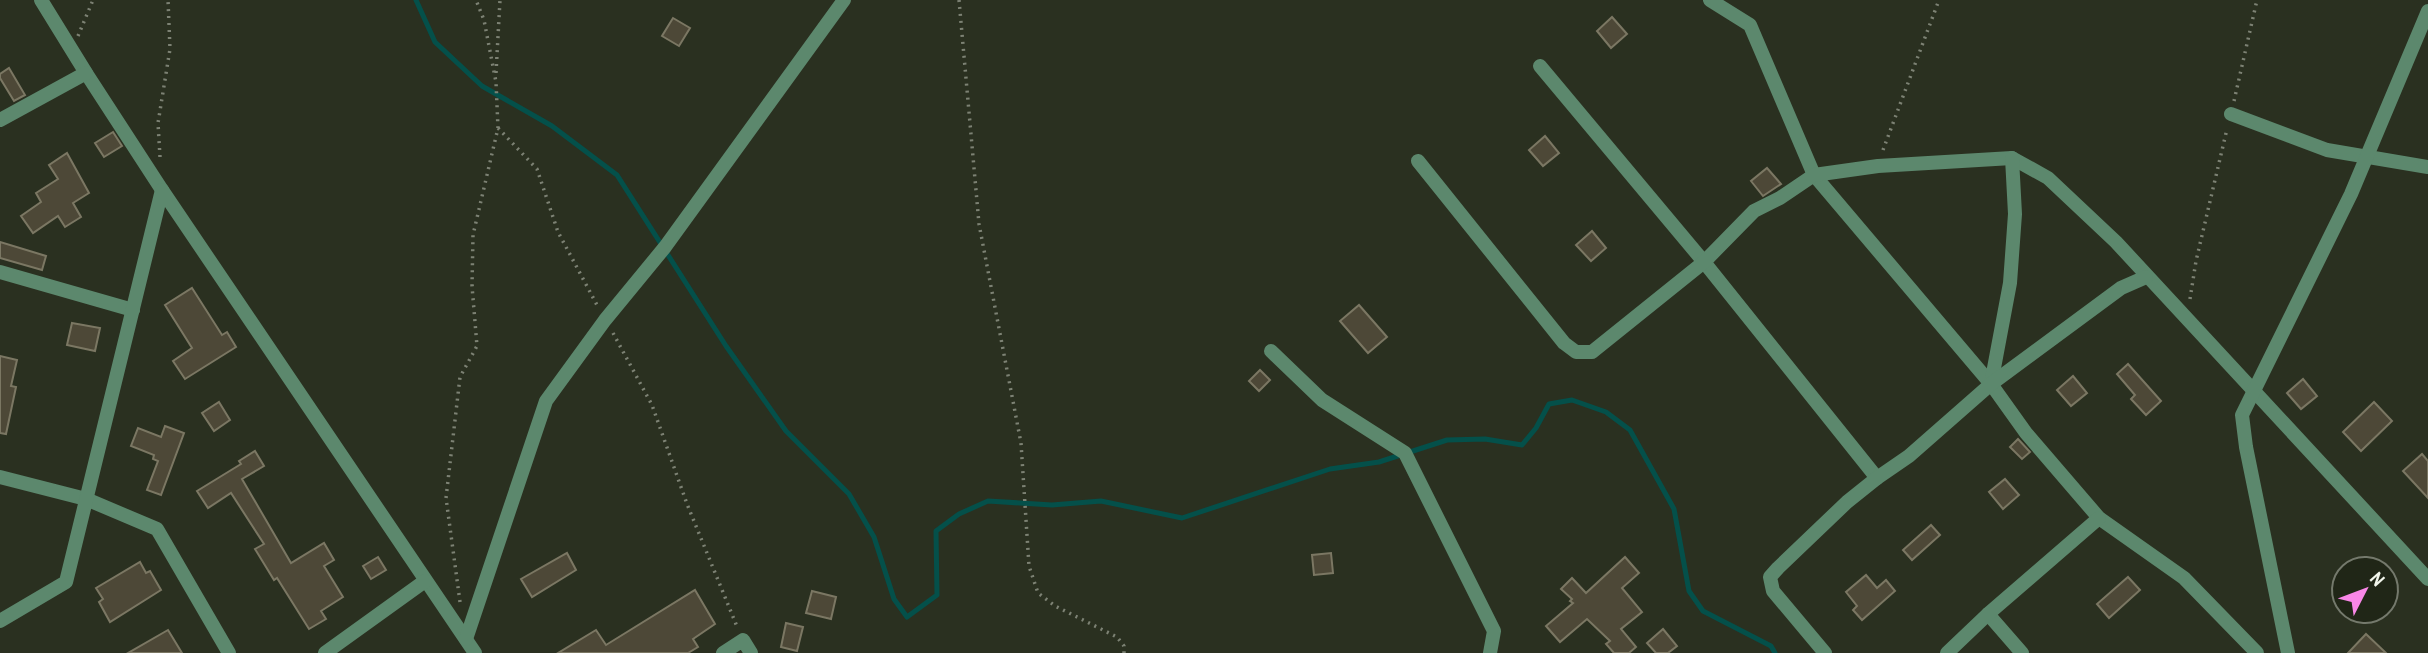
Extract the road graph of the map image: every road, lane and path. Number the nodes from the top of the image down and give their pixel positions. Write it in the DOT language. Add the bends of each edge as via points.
graph roads {
  1 [pos="41,0"];
  2 [pos="93,0"];
  3 [pos="168,0"];
  4 [pos="477,0"];
  5 [pos="500,0"];
  6 [pos="844,0"];
  7 [pos="959,0"];
  8 [pos="1710,0"];
  9 [pos="1939,0"];
  10 [pos="2258,0"];
  11 [pos="2428,11"];
  12 [pos="72,50"];
  13 [pos="1540,66"];
  14 [pos="86,74"];
  15 [pos="496,82"];
  16 [pos="2231,114"];
  17 [pos="0,120"];
  18 [pos="498,128"];
  19 [pos="2367,156"];
  20 [pos="2012,158"];
  21 [pos="1418,161"];
  22 [pos="160,163"];
  23 [pos="1878,166"];
  24 [pos="2428,167"];
  25 [pos="1814,175"];
  26 [pos="162,190"];
  27 [pos="1703,262"];
  28 [pos="0,272"];
  29 [pos="2146,276"];
  30 [pos="133,310"];
  31 [pos="2187,318"];
  32 [pos="605,320"];
  33 [pos="1271,351"];
  34 [pos="1991,384"];
  35 [pos="2253,391"];
  36 [pos="0,478"];
  37 [pos="1877,478"];
  38 [pos="86,499"];
  39 [pos="2099,518"];
  40 [pos="2428,579"];
  41 [pos="425,581"];
  42 [pos="1988,614"];
  43 [pos="0,621"];
  44 [pos="466,639"];
  45 [pos="747,647"];
  46 [pos="229,653"];
  47 [pos="325,653"];
  48 [pos="475,653"];
  49 [pos="723,653"];
  50 [pos="1124,653"];
  51 [pos="1490,653"];
  52 [pos="1825,653"];
  53 [pos="1947,653"];
  54 [pos="2022,653"];
  55 [pos="2257,653"];
  56 [pos="2288,653"];
  1 -- 12 [label="street"];
  2 -- 12 [label="path"];
  3 -- 22 [label="path" via="170,49 158,123"];
  4 -- 15 [label="path"];
  5 -- 15 [label="path"];
  6 -- 32 [label="street" via="665,247"];
  7 -- 50 [label="path" via="979,224 1021,443 1029,566 1038,593 1117,637"];
  8 -- 25 [label="street" via="1750,25"];
  9 -- 23 [label="path"];
  10 -- 16 [label="path"];
  11 -- 19 [label="street"];
  12 -- 14 [label="street"];
  13 -- 27 [label="street"];
  14 -- 17 [label="street"];
  14 -- 26 [label="street"];
  15 -- 18 [label="path"];
  16 -- 19 [label="street" via="2327,150"];
  16 -- 31 [label="path"];
  18 -- 32 [label="path" via="537,169 558,232"];
  18 -- 44 [label="path" via="473,235 477,346 460,377 446,498"];
  19 -- 24 [label="street"];
  19 -- 35 [label="street"];
  20 -- 23 [label="street"];
  20 -- 29 [label="street" via="2048,178"];
  20 -- 34 [label="street" via="2015,214 2010,283"];
  21 -- 27 [label="street" via="1564,343 1576,352 1592,352"];
  23 -- 25 [label="street"];
  25 -- 27 [label="street" via="1754,211"];
  25 -- 34 [label="street"];
  26 -- 30 [label="street"];
  26 -- 41 [label="street"];
  27 -- 37 [label="street"];
  28 -- 30 [label="street"];
  29 -- 31 [label="street"];
  29 -- 34 [label="street" via="2121,288"];
  30 -- 38 [label="street"];
  31 -- 35 [label="street"];
  32 -- 44 [label="street" via="546,401"];
  32 -- 45 [label="path" via="652,405 687,504"];
  33 -- 51 [label="street" via="1322,400 1405,453 1494,631"];
  34 -- 37 [label="street"];
  34 -- 39 [label="street"];
  35 -- 40 [label="street"];
  35 -- 56 [label="street" via="2242,415"];
  36 -- 38 [label="street"];
  37 -- 52 [label="street" via="1770,577 1773,592"];
  38 -- 43 [label="street" via="66,582"];
  38 -- 46 [label="street" via="157,528"];
  39 -- 42 [label="street"];
  39 -- 55 [label="street" via="2184,578"];
  41 -- 44 [label="street"];
  41 -- 47 [label="street"];
  42 -- 53 [label="street"];
  42 -- 54 [label="street"];
  44 -- 48 [label="street"];
  45 -- 49 [label="street"];
}
